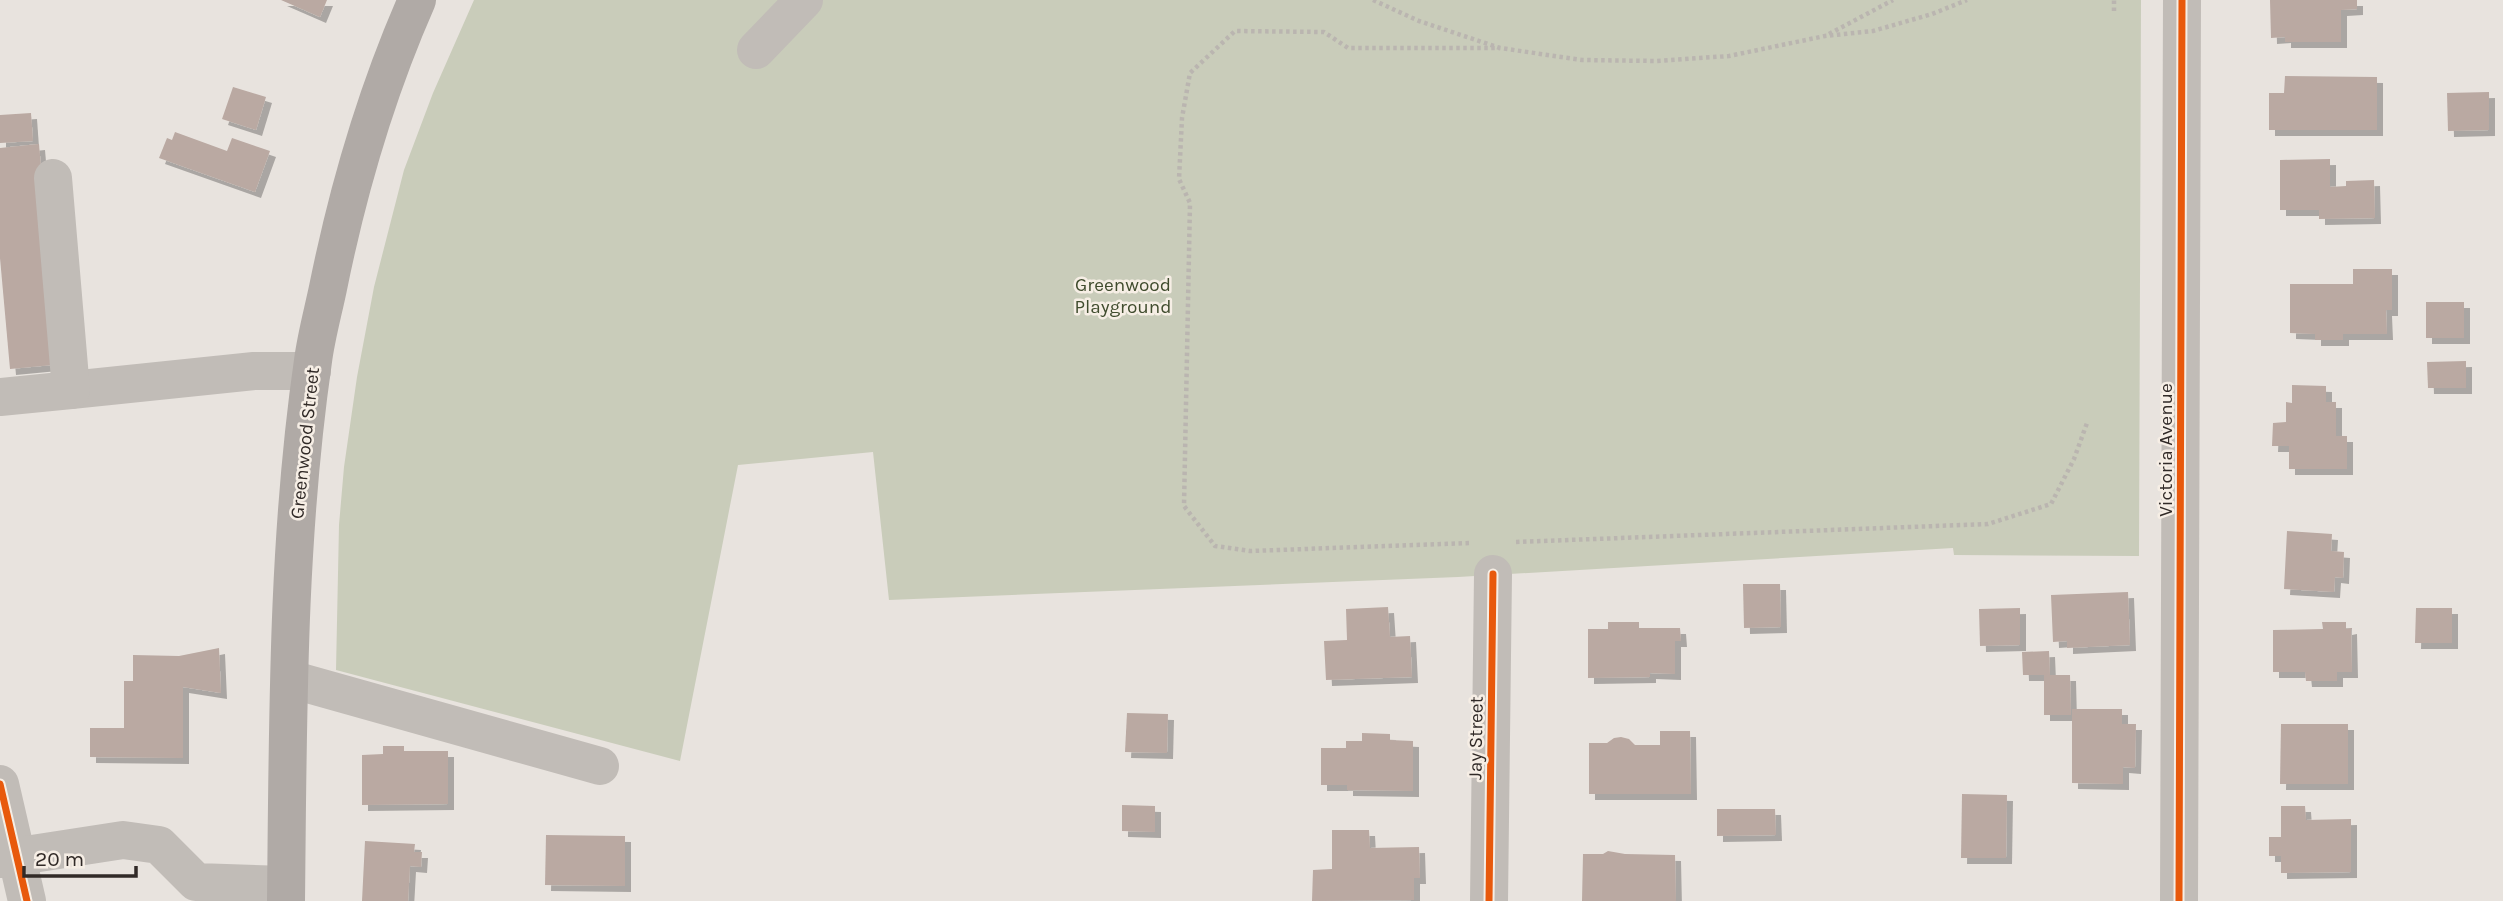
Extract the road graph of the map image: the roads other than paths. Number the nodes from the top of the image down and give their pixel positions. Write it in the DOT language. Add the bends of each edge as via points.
graph roads {
  1 [pos="416,0"];
  2 [pos="804,0"];
  3 [pos="2182,0"];
  4 [pos="756,50"];
  5 [pos="53,178"];
  6 [pos="312,371"];
  7 [pos="71,390"];
  8 [pos="0,397"];
  9 [pos="1493,574"];
  10 [pos="290,679"];
  11 [pos="600,766"];
  12 [pos="0,784"];
  13 [pos="8,857"];
  14 [pos="286,893"];
  15 [pos="27,901"];
  16 [pos="1489,901"];
  17 [pos="2179,901"];
  1 -- 6 [label="main road, Greenwood Street" via="361,147"];
  2 -- 4 [label="street"];
  3 -- 17 [label="street, Victoria Avenue"];
  5 -- 7 [label="street"];
  6 -- 7 [label="street" via="254,371"];
  6 -- 10 [label="main road, Greenwood Street" via="295,532"];
  7 -- 8 [label="street"];
  9 -- 16 [label="street, Jay Street"];
  10 -- 11 [label="street"];
  10 -- 14 [label="main road, Greenwood Street"];
  12 -- 13 [label="street"];
  13 -- 14 [label="street" via="123,840 159,845 196,882"];
  13 -- 15 [label="street"];
}
